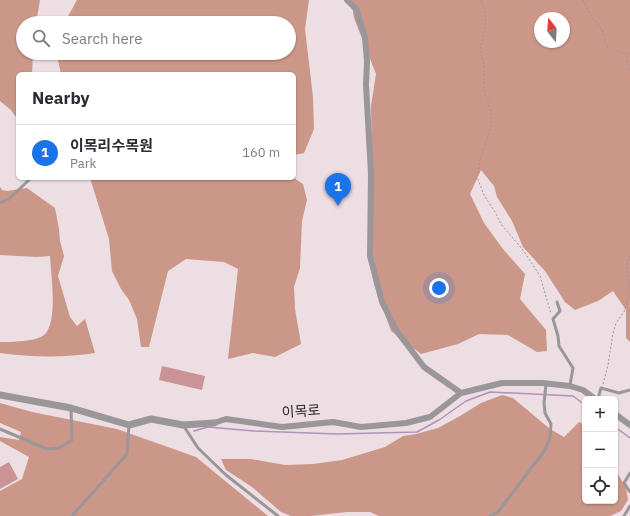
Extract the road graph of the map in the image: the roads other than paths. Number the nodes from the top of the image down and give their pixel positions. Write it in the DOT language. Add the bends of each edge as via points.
graph roads {
  1 [pos="347,0"];
  2 [pos="29,180"];
  3 [pos="0,203"];
  4 [pos="557,302"];
  5 [pos="546,384"];
  6 [pos="570,386"];
  7 [pos="630,390"];
  8 [pos="461,392"];
  9 [pos="0,395"];
  10 [pos="592,396"];
  11 [pos="597,396"];
  12 [pos="71,408"];
  13 [pos="618,416"];
  14 [pos="214,423"];
  15 [pos="129,425"];
  16 [pos="184,425"];
  17 [pos="630,425"];
  18 [pos="0,428"];
  19 [pos="630,473"];
  20 [pos="630,492"];
  21 [pos="630,506"];
  22 [pos="72,516"];
  23 [pos="278,516"];
  24 [pos="490,516"];
  25 [pos="624,516"];
  1 -- 8 [label="street" via="356,9 364,37 367,61 371,174 370,256 382,302 396,330 424,367"];
  2 -- 3 [label="lane" via="9,199"];
  4 -- 6 [label="lane" via="560,311 553,319 559,346 573,368"];
  5 -- 6 [label="street, 이목로"];
  5 -- 8 [label="street, 이목로" via="502,383"];
  5 -- 24 [label="lane" via="544,403 550,424 550,438 545,450 498,512"];
  6 -- 10 [label="street, 이목로"];
  7 -- 11 [label="lane" via="619,393 601,388"];
  8 -- 14 [label="street, 이목로" via="430,417 406,423 362,426 333,422 282,427 226,419"];
  9 -- 12 [label="street"];
  12 -- 15 [label="street"];
  12 -- 18 [label="lane" via="72,440 59,448 47,449"];
  13 -- 17 [label="street"];
  14 -- 16 [label="street, 이목로"];
  15 -- 16 [label="street, 이목로" via="151,419"];
  15 -- 22 [label="lane" via="127,454"];
  16 -- 23 [label="lane" via="198,448 226,475"];
  19 -- 20 [label="lane" via="624,483"];
  21 -- 25 [label="lane"];
}
